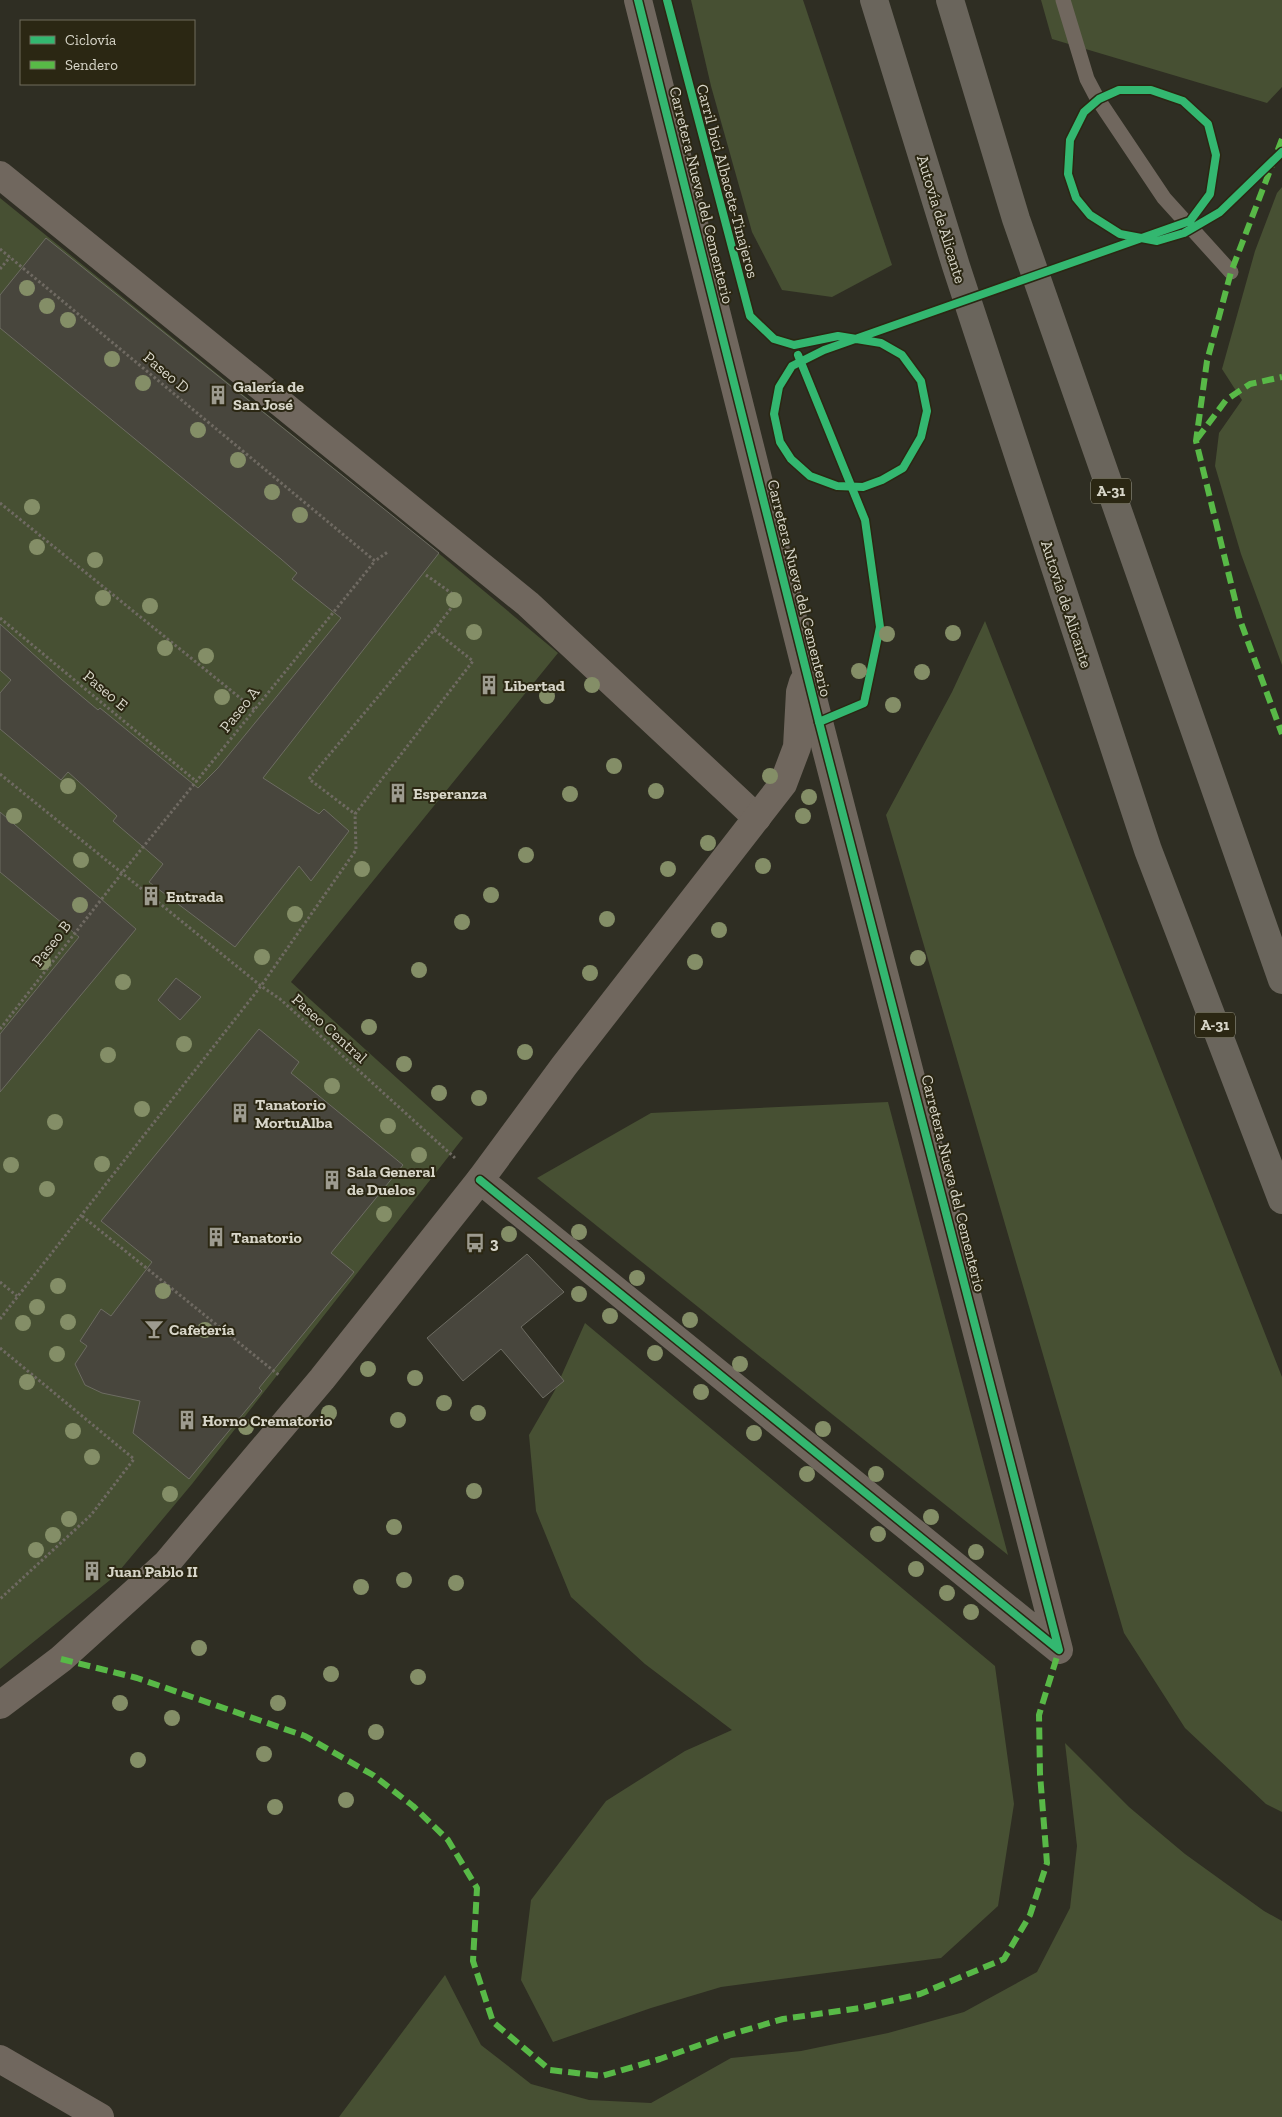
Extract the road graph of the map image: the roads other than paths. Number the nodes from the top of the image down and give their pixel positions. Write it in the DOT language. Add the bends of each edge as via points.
graph roads {
  1 [pos="638,0"];
  2 [pos="874,0"];
  3 [pos="950,0"];
  4 [pos="1063,0"];
  5 [pos="0,175"];
  6 [pos="1231,272"];
  7 [pos="807,669"];
  8 [pos="756,818"];
  9 [pos="1282,980"];
  10 [pos="480,1180"];
  11 [pos="1282,1200"];
  12 [pos="0,1705"];
  13 [pos="0,2059"];
  14 [pos="100,2117"];
  1 -- 7 [label="street, Carretera Nueva del Cementerio"];
  2 -- 11 [label="highway, Autovía de Alicante / A-31" via="956,266 1148,850"];
  3 -- 9 [label="highway, A-31" via="1016,219"];
  4 -- 6 [label="lane" via="1087,79 1102,106 1164,198"];
  5 -- 8 [label="street" via="528,604"];
  7 -- 8 [label="street" via="800,692 797,747 782,784"];
  7 -- 10 [label="street, Carretera Nueva del Cementerio" via="1059,1650"];
  8 -- 10 [label="street"];
  10 -- 12 [label="street" via="307,1396 166,1564 61,1659"];
  13 -- 14 [label="street"];
}
